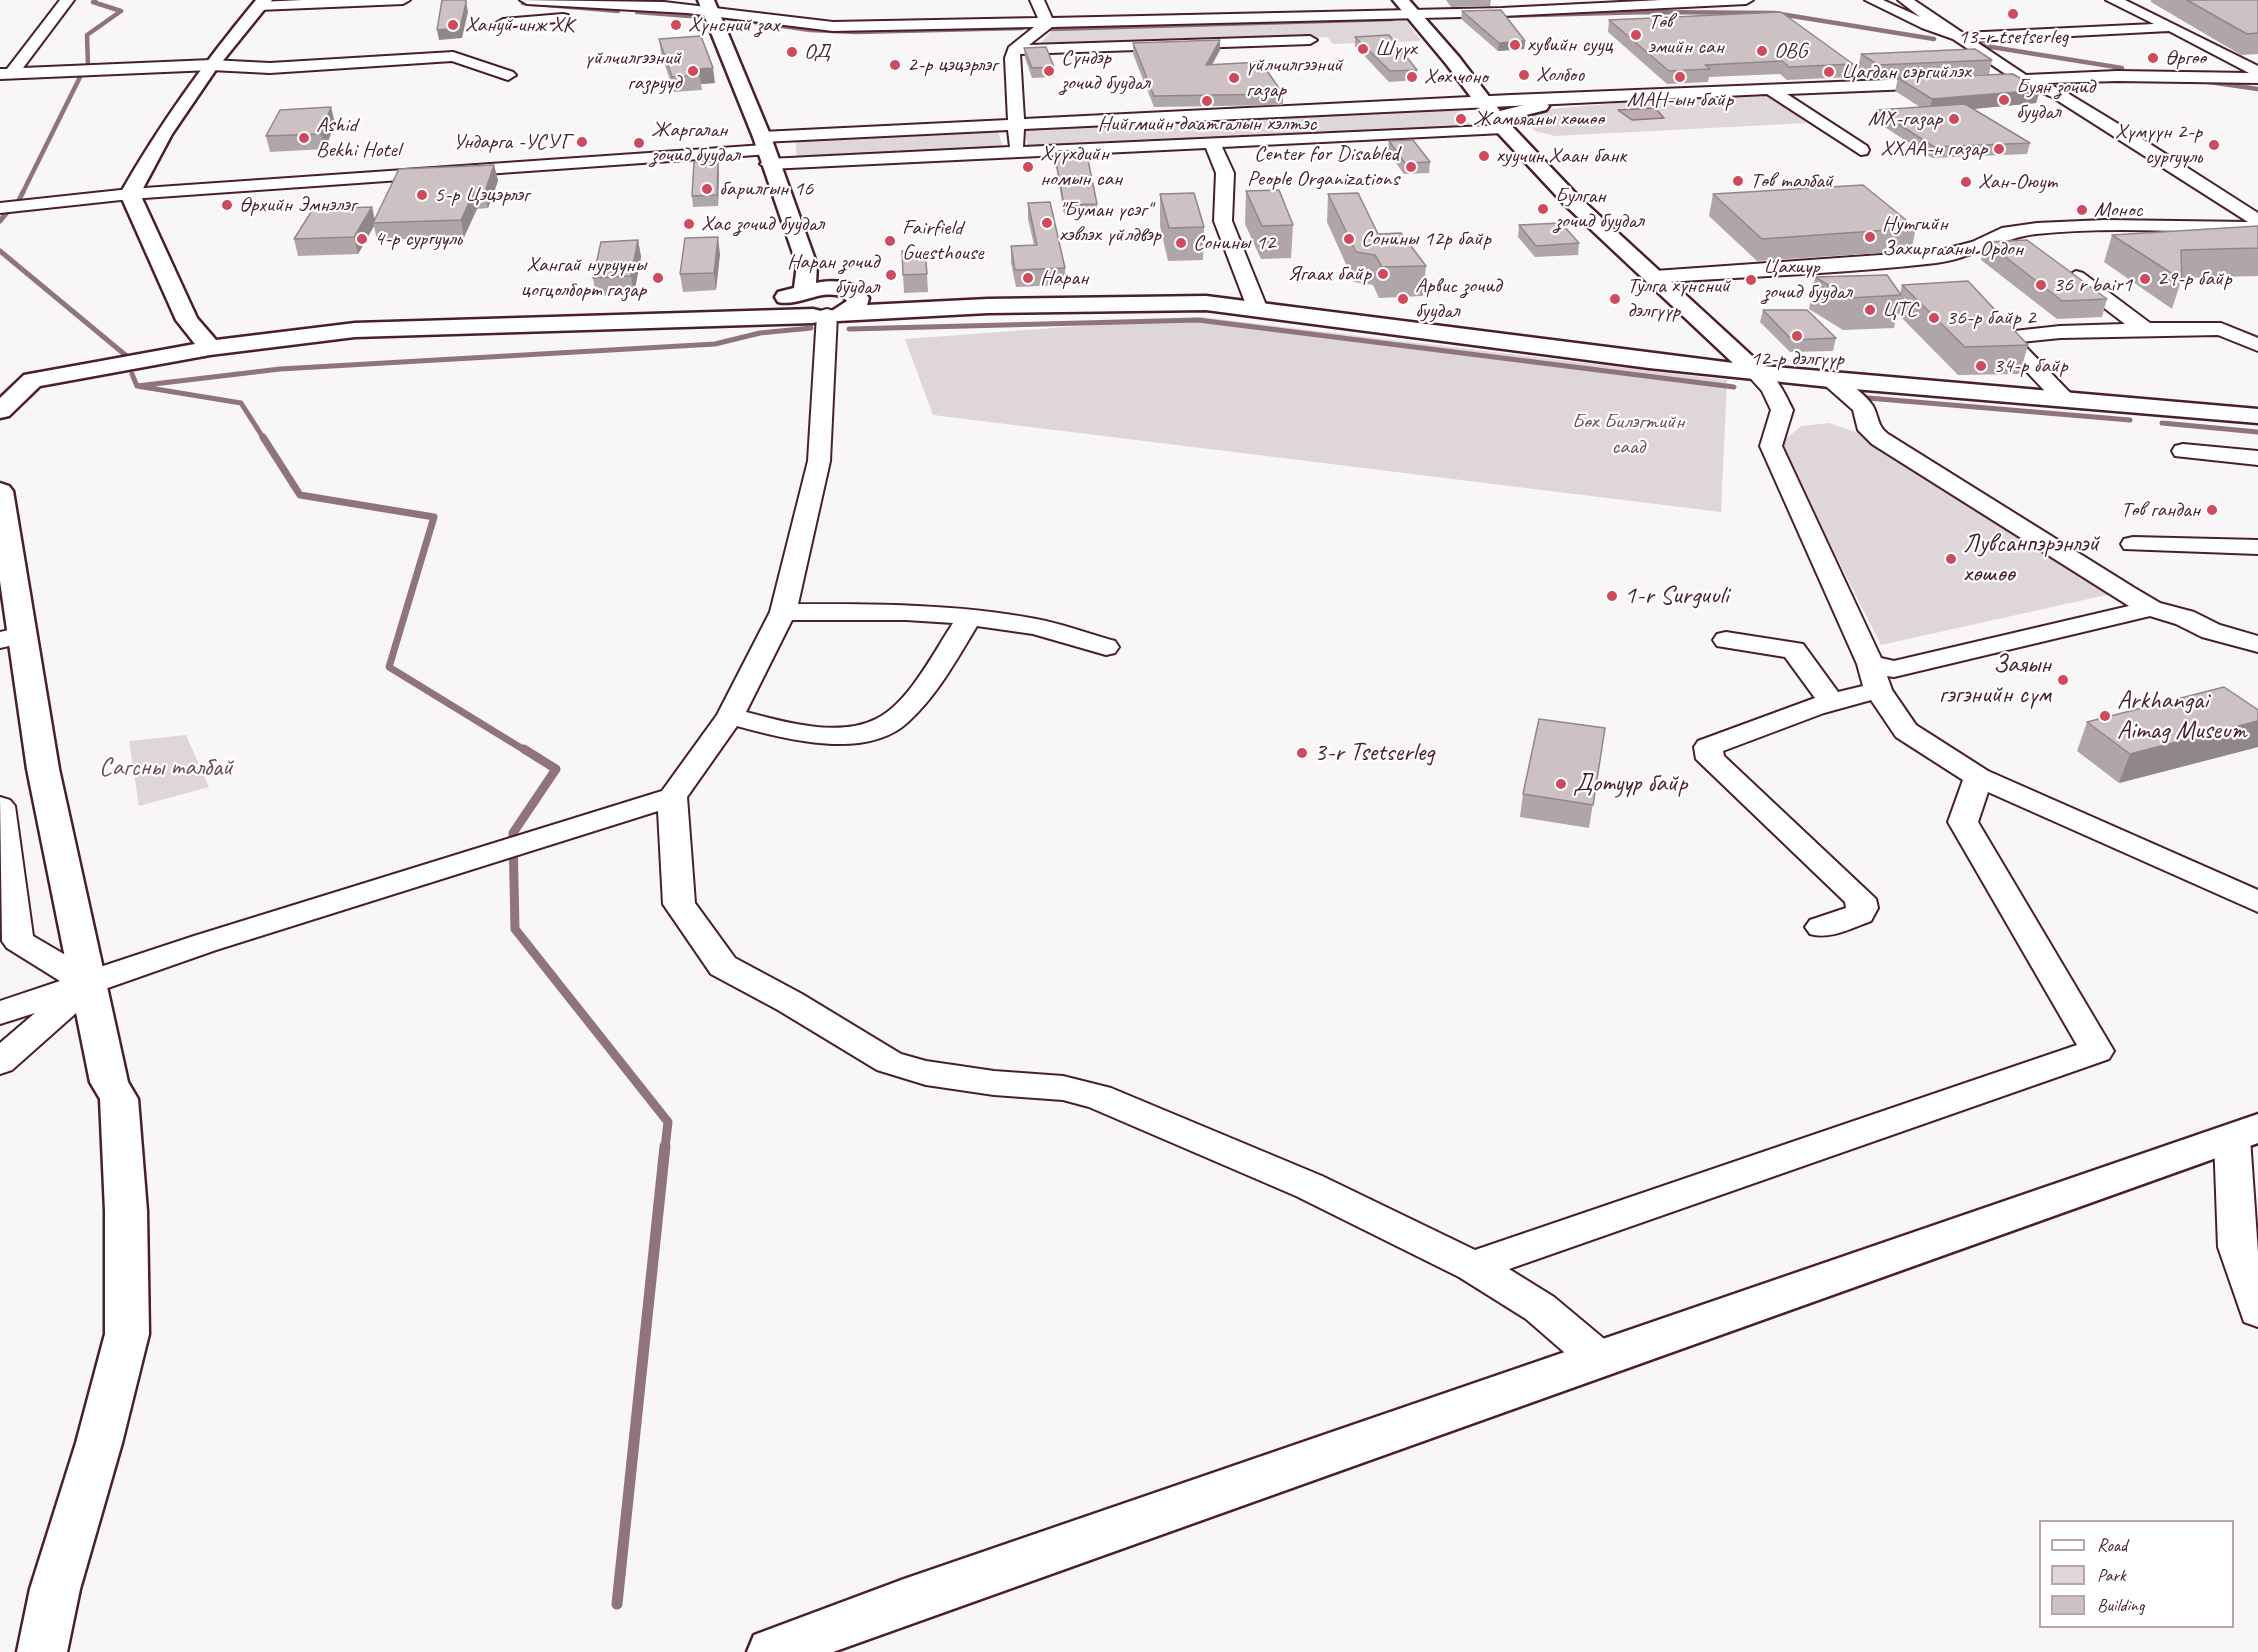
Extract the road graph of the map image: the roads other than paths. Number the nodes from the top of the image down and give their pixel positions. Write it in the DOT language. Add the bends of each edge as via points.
graph roads {
  1 [pos="67,0"];
  2 [pos="404,0"];
  3 [pos="527,0"];
  4 [pos="1037,0"];
  5 [pos="1746,0"];
  6 [pos="1872,0"];
  7 [pos="1905,0"];
  8 [pos="2113,0"];
  9 [pos="261,3"];
  10 [pos="677,4"];
  11 [pos="644,5"];
  12 [pos="708,5"];
  13 [pos="1405,6"];
  14 [pos="503,23"];
  15 [pos="1047,24"];
  16 [pos="2171,27"];
  17 [pos="1961,37"];
  18 [pos="1310,40"];
  19 [pos="1014,50"];
  20 [pos="211,65"];
  21 [pos="2258,72"];
  22 [pos="6,74"];
  23 [pos="508,75"];
  24 [pos="2258,78"];
  25 [pos="2022,79"];
  26 [pos="1772,91"];
  27 [pos="1667,93"];
  28 [pos="1540,105"];
  29 [pos="1494,117"];
  30 [pos="1015,124"];
  31 [pos="1213,144"];
  32 [pos="765,150"];
  33 [pos="1861,150"];
  34 [pos="1016,153"];
  35 [pos="130,194"];
  36 [pos="0,208"];
  37 [pos="2258,221"];
  38 [pos="2258,228"];
  39 [pos="2009,232"];
  40 [pos="2034,248"];
  41 [pos="807,265"];
  42 [pos="2060,266"];
  43 [pos="1655,277"];
  44 [pos="849,291"];
  45 [pos="799,293"];
  46 [pos="988,306"];
  47 [pos="1258,310"];
  48 [pos="827,315"];
  49 [pos="654,320"];
  50 [pos="2145,329"];
  51 [pos="1720,340"];
  52 [pos="2258,345"];
  53 [pos="210,348"];
  54 [pos="1648,361"];
  55 [pos="1755,371"];
  56 [pos="1830,380"];
  57 [pos="2066,400"];
  58 [pos="4,402"];
  59 [pos="2258,416"];
  60 [pos="2183,451"];
  61 [pos="2258,458"];
  62 [pos="0,491"];
  63 [pos="2133,544"];
  64 [pos="2258,546"];
  65 [pos="2151,608"];
  66 [pos="783,612"];
  67 [pos="970,617"];
  68 [pos="11,637"];
  69 [pos="1726,640"];
  70 [pos="2258,644"];
  71 [pos="1106,647"];
  72 [pos="1874,677"];
  73 [pos="1832,703"];
  74 [pos="730,716"];
  75 [pos="1978,777"];
  76 [pos="672,797"];
  77 [pos="0,806"];
  78 [pos="3,839"];
  79 [pos="2258,902"];
  80 [pos="1821,927"];
  81 [pos="89,984"];
  82 [pos="0,1013"];
  83 [pos="0,1062"];
  84 [pos="2245,1133"];
  85 [pos="1473,1266"];
  86 [pos="2258,1311"];
  87 [pos="1601,1360"];
  88 [pos="42,1652"];
  89 [pos="772,1652"];
  1 -- 22 [label="street"];
  2 -- 9 [label="street"];
  3 -- 11 [label="street"];
  4 -- 15 [label="street"];
  5 -- 13 [label="street" via="1502,12"];
  6 -- 17 [label="street"];
  7 -- 17 [label="street"];
  8 -- 16 [label="street"];
  9 -- 20 [label="street"];
  10 -- 11 [label="street"];
  10 -- 12 [label="street"];
  11 -- 14 [label="street" via="623,15"];
  12 -- 15 [label="street" via="821,27"];
  12 -- 32 [label="street"];
  13 -- 15 [label="street"];
  13 -- 29 [label="street" via="1453,61"];
  15 -- 19 [label="street"];
  16 -- 17 [label="street"];
  16 -- 21 [label="street"];
  17 -- 25 [label="street"];
  18 -- 19 [label="street"];
  19 -- 30 [label="street"];
  20 -- 22 [label="street"];
  20 -- 23 [label="street" via="270,68 453,56"];
  20 -- 35 [label="street" via="163,134"];
  24 -- 25 [label="street"];
  25 -- 26 [label="street"];
  25 -- 37 [label="street" via="2058,94"];
  26 -- 27 [label="street"];
  26 -- 33 [label="street"];
  27 -- 28 [label="street"];
  27 -- 29 [label="street"];
  28 -- 29 [label="street"];
  29 -- 30 [label="street"];
  29 -- 31 [label="street"];
  29 -- 43 [label="street" via="1572,201"];
  30 -- 32 [label="street"];
  30 -- 34 [label="street"];
  31 -- 34 [label="street"];
  31 -- 47 [label="street" via="1225,172 1223,221"];
  32 -- 34 [label="street"];
  32 -- 35 [label="street"];
  32 -- 41 [label="street"];
  35 -- 36 [label="street"];
  35 -- 53 [label="street" via="187,320"];
  38 -- 39 [label="street" via="2105,225"];
  39 -- 40 [label="street"];
  39 -- 43 [label="street" via="1979,246 1938,257"];
  41 -- 44 [label="street"];
  41 -- 45 [label="street"];
  42 -- 50 [label="street"];
  43 -- 51 [label="street"];
  44 -- 45 [label="street"];
  44 -- 46 [label="street" via="909,301"];
  44 -- 48 [label="street" via="858,298 857,304"];
  45 -- 48 [label="street" via="787,305 800,314"];
  45 -- 49 [label="street" via="748,308"];
  46 -- 47 [label="street" via="1143,302 1206,303"];
  46 -- 48 [label="street"];
  47 -- 54 [label="street"];
  48 -- 49 [label="street"];
  48 -- 66 [label="street" via="819,460"];
  49 -- 53 [label="street" via="355,330"];
  50 -- 52 [label="street" via="2221,329"];
  50 -- 57 [label="street" via="2005,338"];
  51 -- 54 [label="street" via="1692,356"];
  51 -- 55 [label="street"];
  53 -- 58 [label="street" via="32,380"];
  54 -- 55 [label="street"];
  55 -- 56 [label="street"];
  55 -- 72 [label="street" via="1772,389 1782,410 1771,446"];
  56 -- 57 [label="street"];
  56 -- 65 [label="street" via="1863,408 1869,430 1880,439"];
  57 -- 59 [label="street"];
  60 -- 61 [label="street"];
  62 -- 68 [label="street"];
  63 -- 64 [label="street"];
  65 -- 70 [label="street"];
  65 -- 72 [label="street"];
  66 -- 67 [label="street" via="906,612"];
  66 -- 74 [label="street"];
  67 -- 71 [label="street" via="1036,627"];
  67 -- 74 [label="street" via="908,707 888,725 867,732 803,733"];
  68 -- 81 [label="street"];
  69 -- 73 [label="street" via="1794,650"];
  72 -- 73 [label="street"];
  72 -- 75 [label="street" via="1906,731"];
  73 -- 80 [label="street" via="1708,747 1710,759 1860,899 1860,914"];
  74 -- 76 [label="street"];
  75 -- 79 [label="street"];
  75 -- 85 [label="street" via="1963,822 2097,1051"];
  76 -- 81 [label="street" via="205,943"];
  76 -- 85 [label="street" via="679,904 723,966 889,1062 926,1073 1063,1088 1099,1097 1309,1186"];
  77 -- 78 [label="street"];
  78 -- 81 [label="street" via="18,941"];
  81 -- 82 [label="street"];
  81 -- 83 [label="street"];
  81 -- 88 [label="street" via="109,1083 119,1099 126,1211 127,1334 55,1589"];
  84 -- 86 [label="street" via="2237,1247"];
  84 -- 87 [label="street"];
  85 -- 87 [label="street" via="1540,1308"];
  87 -- 89 [label="street" via="904,1602"];
}
